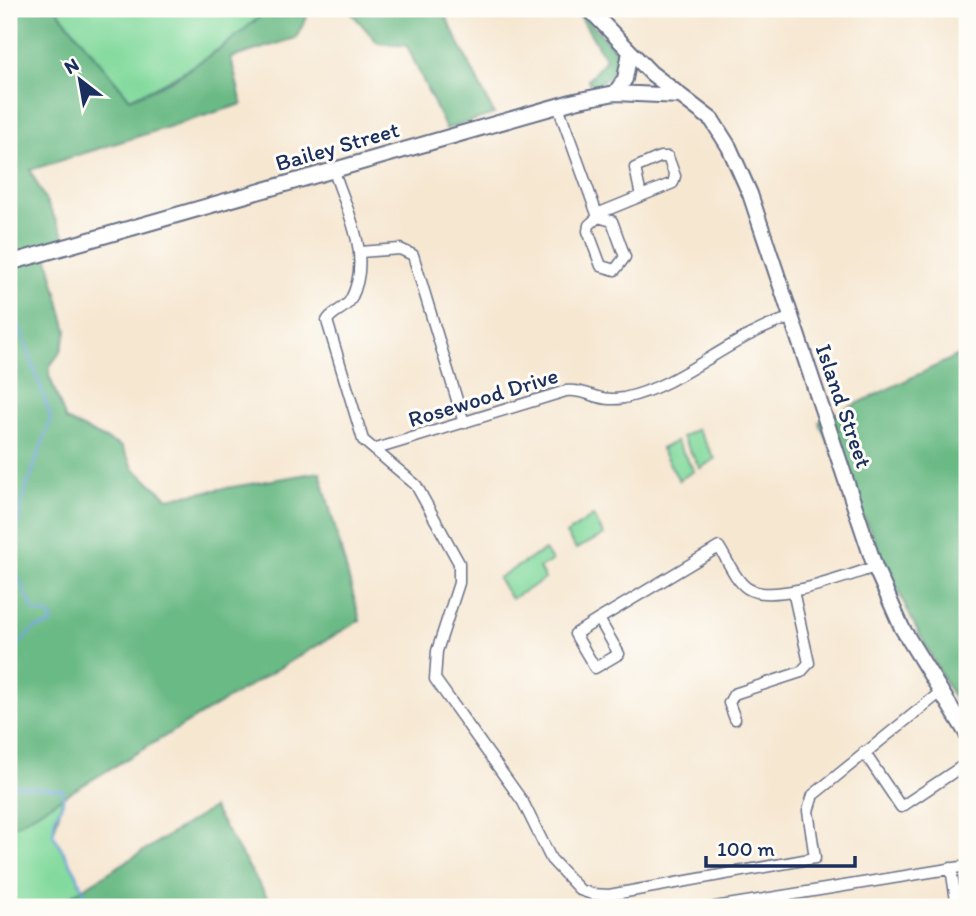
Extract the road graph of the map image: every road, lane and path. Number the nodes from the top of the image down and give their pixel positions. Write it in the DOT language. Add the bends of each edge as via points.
graph roads {
  1 [pos="589,9"];
  2 [pos="630,51"];
  3 [pos="615,93"];
  4 [pos="681,96"];
  5 [pos="558,106"];
  6 [pos="334,171"];
  7 [pos="641,196"];
  8 [pos="597,216"];
  9 [pos="360,252"];
  10 [pos="12,262"];
  11 [pos="790,318"];
  12 [pos="464,423"];
  13 [pos="376,449"];
  14 [pos="875,567"];
  15 [pos="793,591"];
  16 [pos="599,619"];
  17 [pos="942,691"];
  18 [pos="735,719"];
  19 [pos="967,734"];
  20 [pos="864,752"];
  21 [pos="967,763"];
  22 [pos="967,866"];
  23 [pos="951,868"];
  24 [pos="715,907"];
  25 [pos="957,907"];
  1 -- 2 [label="street, Island Street"];
  2 -- 3 [label="street" via="625,79"];
  2 -- 4 [label="street, Island Street"];
  3 -- 4 [label="street, Bailey Street"];
  3 -- 5 [label="street, Bailey Street"];
  4 -- 11 [label="street, Island Street" via="712,120 729,147 750,194"];
  5 -- 6 [label="street, Bailey Street"];
  5 -- 8 [label="street"];
  6 -- 9 [label="street"];
  6 -- 10 [label="street, Bailey Street"];
  7 -- 7 [label="street" via="675,181 668,157 635,168"];
  7 -- 8 [label="street"];
  8 -- 8 [label="street" via="612,221 625,257 615,270 601,266 588,231"];
  9 -- 12 [label="street" via="400,249 416,260"];
  9 -- 13 [label="street" via="350,300 327,321 361,437"];
  11 -- 12 [label="street, Rosewood Drive" via="737,339 645,392 603,400 566,391"];
  11 -- 14 [label="street, Island Street"];
  12 -- 13 [label="street, Rosewood Drive"];
  13 -- 20 [label="street" via="420,489 459,563 459,583 438,651 435,679 523,802 551,859 580,890 609,895 815,858 809,802"];
  14 -- 15 [label="street"];
  14 -- 17 [label="street, Island Street" via="902,628"];
  15 -- 16 [label="street" via="750,590 719,547"];
  15 -- 18 [label="street" via="809,663 801,671 734,694 729,703"];
  16 -- 16 [label="street" via="575,634 595,668 619,654"];
  17 -- 19 [label="street, Island Street"];
  17 -- 20 [label="street"];
  20 -- 21 [label="street" via="901,807"];
  22 -- 23 [label="street"];
  23 -- 24 [label="street"];
  23 -- 25 [label="street"];
}
